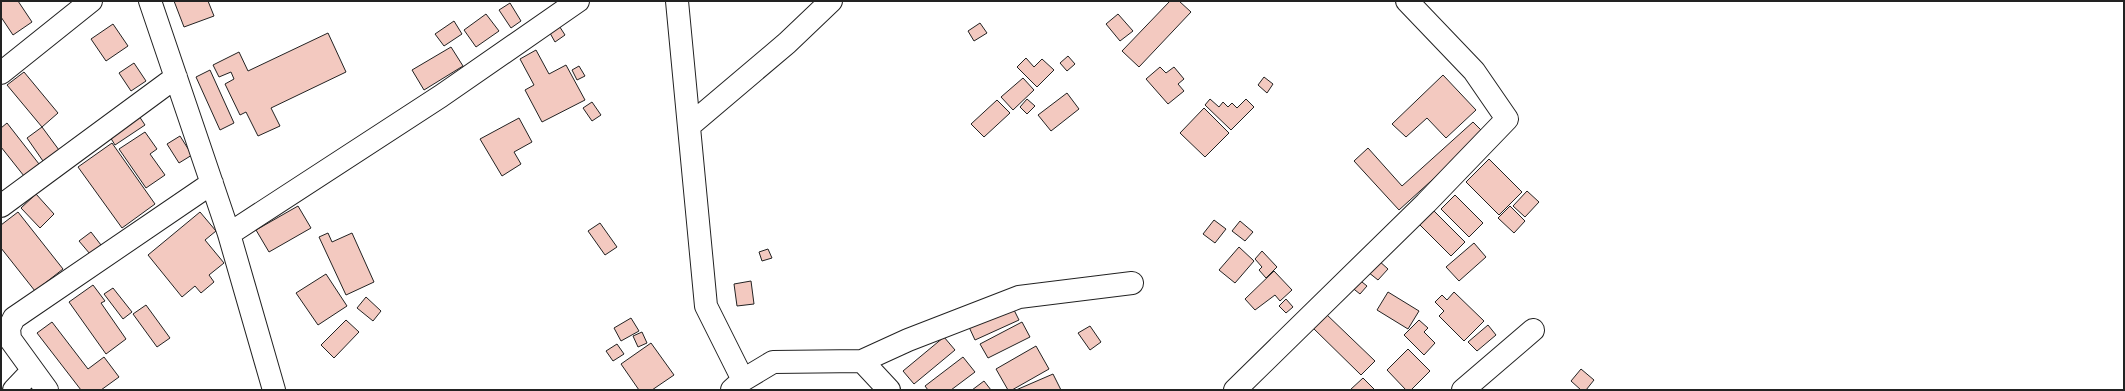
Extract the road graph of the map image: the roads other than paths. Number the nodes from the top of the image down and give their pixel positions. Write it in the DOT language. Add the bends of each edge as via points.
graph roads {
  1 [pos="91,1"];
  2 [pos="150,1"];
  3 [pos="578,1"];
  4 [pos="676,1"];
  5 [pos="831,1"];
  6 [pos="1407,1"];
  7 [pos="1,73"];
  8 [pos="176,77"];
  9 [pos="689,126"];
  10 [pos="212,183"];
  11 [pos="1,206"];
  12 [pos="229,234"];
  13 [pos="1132,283"];
  14 [pos="1533,330"];
  15 [pos="5,340"];
  16 [pos="862,361"];
  17 [pos="32,371"];
  18 [pos="737,385"];
  19 [pos="14,390"];
  20 [pos="47,390"];
  21 [pos="274,390"];
  22 [pos="889,390"];
  23 [pos="1235,390"];
  24 [pos="1463,390"];
  1 -- 7 [label="street"];
  2 -- 8 [label="street"];
  3 -- 12 [label="street" via="441,96"];
  4 -- 9 [label="street"];
  5 -- 9 [label="street"];
  6 -- 23 [label="street" via="1474,71 1507,119 1426,203"];
  8 -- 10 [label="street"];
  8 -- 11 [label="street"];
  9 -- 18 [label="street" via="706,306"];
  10 -- 12 [label="street"];
  10 -- 15 [label="street" via="14,318"];
  12 -- 21 [label="street"];
  13 -- 16 [label="street" via="1019,297 908,340"];
  14 -- 24 [label="street"];
  15 -- 17 [label="street"];
  16 -- 18 [label="street" via="773,362"];
  16 -- 22 [label="street"];
  17 -- 19 [label="street"];
  17 -- 20 [label="street"];
}
